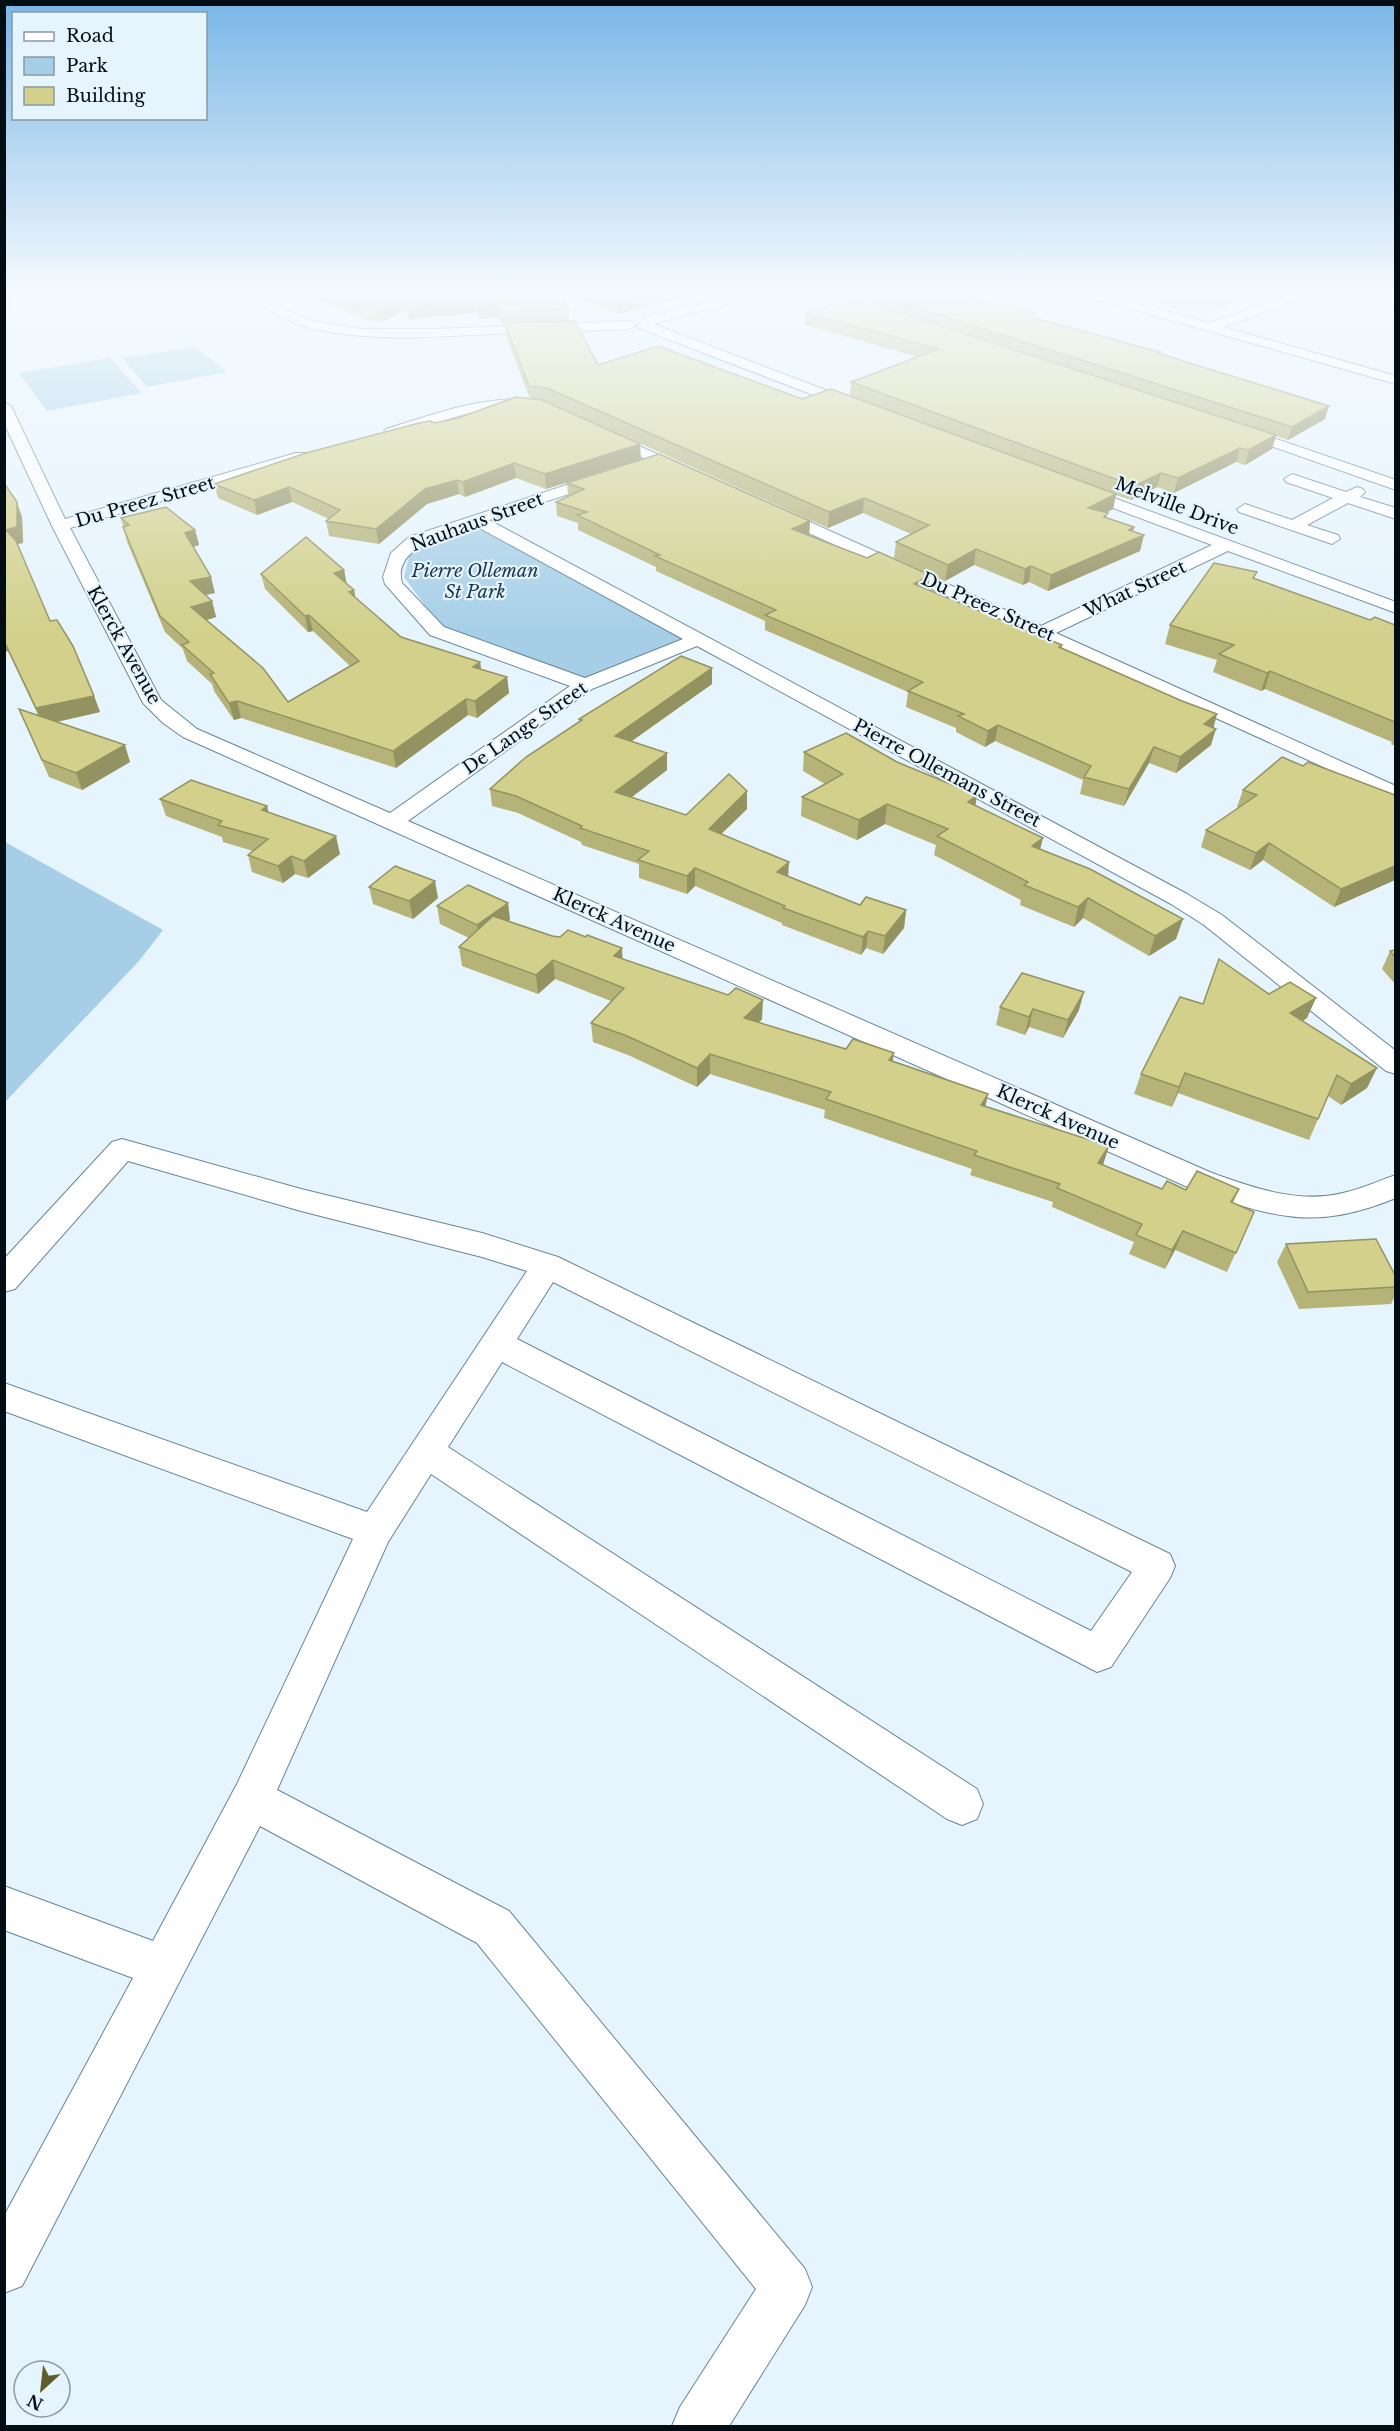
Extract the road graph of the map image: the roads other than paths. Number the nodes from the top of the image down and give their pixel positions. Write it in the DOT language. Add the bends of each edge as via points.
graph roads {
  1 [pos="5,407"];
  2 [pos="480,407"];
  3 [pos="543,407"];
  4 [pos="860,407"];
  5 [pos="547,408"];
  6 [pos="877,414"];
  7 [pos="1226,426"];
  8 [pos="588,427"];
  9 [pos="376,436"];
  10 [pos="318,452"];
  11 [pos="659,460"];
  12 [pos="702,479"];
  13 [pos="1292,479"];
  14 [pos="1388,482"];
  15 [pos="1063,484"];
  16 [pos="1347,497"];
  17 [pos="755,503"];
  18 [pos="1245,509"];
  19 [pos="1395,514"];
  20 [pos="475,519"];
  21 [pos="1294,525"];
  22 [pos="60,526"];
  23 [pos="1332,539"];
  24 [pos="1227,545"];
  25 [pos="1395,608"];
  26 [pos="1043,632"];
  27 [pos="699,639"];
  28 [pos="585,684"];
  29 [pos="1395,794"];
  30 [pos="393,821"];
  31 [pos="1395,1065"];
  32 [pos="1395,1186"];
  33 [pos="547,1265"];
  34 [pos="4,1280"];
  35 [pos="495,1343"];
  36 [pos="4,1397"];
  37 [pos="427,1452"];
  38 [pos="375,1531"];
  39 [pos="252,1799"];
  40 [pos="962,1804"];
  41 [pos="4,1908"];
  42 [pos="164,1967"];
  43 [pos="4,2268"];
  44 [pos="699,2427"];
  1 -- 22 [label="street, Klerck Avenue"];
  2 -- 9 [label="street"];
  3 -- 5 [label="street"];
  4 -- 6 [label="street"];
  7 -- 14 [label="street"];
  8 -- 11 [label="street"];
  10 -- 22 [label="street, Du Preez Street"];
  11 -- 12 [label="street"];
  11 -- 20 [label="street, Nauhaus Street"];
  13 -- 16 [label="street"];
  14 -- 16 [label="street"];
  15 -- 24 [label="street, Melville Drive"];
  16 -- 19 [label="street"];
  16 -- 21 [label="street"];
  17 -- 26 [label="street, Du Preez Street"];
  18 -- 21 [label="street"];
  20 -- 27 [label="street, Pierre Ollemans Street"];
  20 -- 28 [label="street, Nauhaus Street" via="406,547 397,561 394,584 437,631"];
  21 -- 23 [label="street"];
  22 -- 30 [label="street, Klerck Avenue" via="153,703 170,719 218,746"];
  24 -- 25 [label="street, Melville Drive"];
  24 -- 26 [label="street, What Street"];
  26 -- 29 [label="street, Du Preez Street"];
  27 -- 28 [label="street, De Lange Street"];
  27 -- 31 [label="street, Pierre Ollemans Street" via="1179,898 1213,920"];
  28 -- 30 [label="street, De Lange Street"];
  30 -- 32 [label="street, Klerck Avenue" via="1202,1181 1289,1206 1328,1207 1361,1200"];
  33 -- 34 [label="street" via="122,1149"];
  33 -- 35 [label="street"];
  33 -- 35 [label="street" via="1157,1566 1098,1654"];
  35 -- 37 [label="street"];
  36 -- 38 [label="street"];
  37 -- 38 [label="street"];
  37 -- 40 [label="street"];
  38 -- 39 [label="street"];
  39 -- 42 [label="street"];
  39 -- 44 [label="street" via="493,1927 787,2287"];
  41 -- 42 [label="street"];
  42 -- 43 [label="street"];
}
